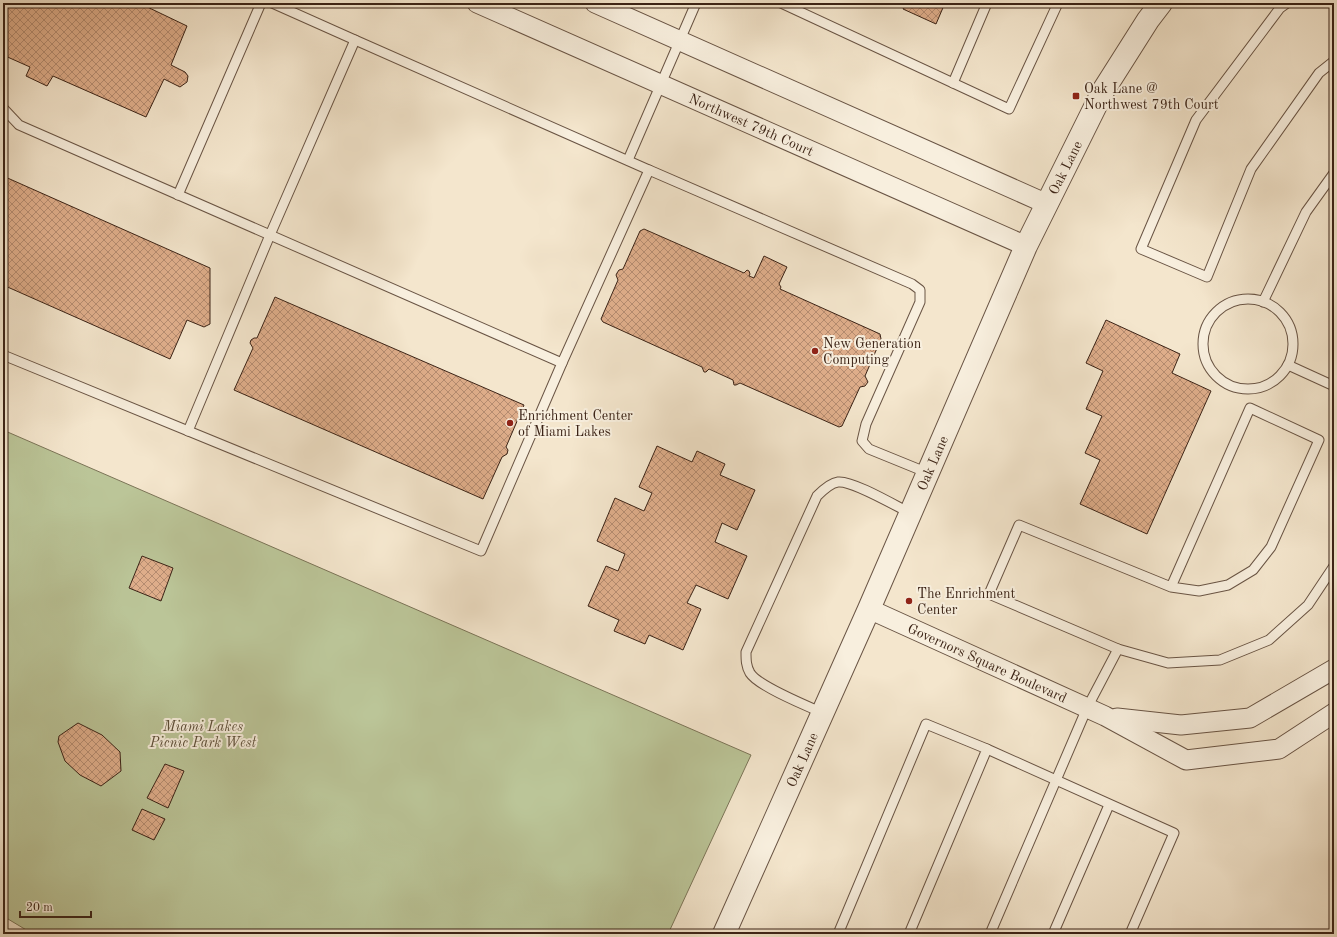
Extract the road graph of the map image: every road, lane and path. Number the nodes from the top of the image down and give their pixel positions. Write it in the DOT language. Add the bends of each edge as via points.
graph roads {
  1 [pos="260,3"];
  2 [pos="272,3"];
  3 [pos="477,3"];
  4 [pos="595,3"];
  5 [pos="696,3"];
  6 [pos="781,3"];
  7 [pos="987,3"];
  8 [pos="1058,3"];
  9 [pos="1161,3"];
  10 [pos="1287,3"];
  11 [pos="355,40"];
  12 [pos="680,41"];
  13 [pos="1334,61"];
  14 [pos="953,83"];
  15 [pos="661,84"];
  16 [pos="3,108"];
  17 [pos="628,160"];
  18 [pos="649,170"];
  19 [pos="1334,173"];
  20 [pos="178,195"];
  21 [pos="1047,204"];
  22 [pos="270,235"];
  23 [pos="1026,246"];
  24 [pos="1263,302"];
  25 [pos="3,355"];
  26 [pos="562,363"];
  27 [pos="1288,365"];
  28 [pos="1334,386"];
  29 [pos="188,431"];
  30 [pos="928,473"];
  31 [pos="910,513"];
  32 [pos="1334,566"];
  33 [pos="1170,587"];
  34 [pos="869,608"];
  35 [pos="1118,649"];
  36 [pos="1334,670"];
  37 [pos="1087,708"];
  38 [pos="823,713"];
  39 [pos="1334,713"];
  40 [pos="1105,716"];
  41 [pos="987,750"];
  42 [pos="1056,781"];
  43 [pos="1110,805"];
  44 [pos="724,934"];
  45 [pos="838,934"];
  46 [pos="909,934"];
  47 [pos="990,934"];
  48 [pos="1053,934"];
  49 [pos="1130,934"];
  1 -- 20 [label="lane"];
  2 -- 11 [label="lane"];
  3 -- 15 [label="street, Northwest 79th Court"];
  4 -- 12 [label="street"];
  5 -- 12 [label="lane"];
  6 -- 14 [label="lane"];
  7 -- 14 [label="lane"];
  8 -- 14 [label="lane" via="1009,109"];
  9 -- 21 [label="street, Oak Lane" via="1103,91"];
  10 -- 13 [label="lane" via="1280,8 1196,120 1141,249 1207,277 1251,169 1319,73"];
  11 -- 17 [label="lane"];
  11 -- 22 [label="lane"];
  12 -- 15 [label="lane"];
  12 -- 21 [label="street"];
  15 -- 17 [label="lane"];
  15 -- 23 [label="street, Northwest 79th Court"];
  16 -- 20 [label="lane" via="19,125"];
  17 -- 18 [label="lane"];
  18 -- 26 [label="lane"];
  18 -- 30 [label="lane" via="912,284 920,290 920,302 866,424 862,441 869,449"];
  19 -- 24 [label="lane" via="1306,212"];
  20 -- 22 [label="lane"];
  21 -- 23 [label="street, Oak Lane"];
  22 -- 26 [label="lane"];
  22 -- 29 [label="lane"];
  23 -- 30 [label="street, Oak Lane"];
  24 -- 27 [label="lane" via="1283,316 1290,328 1293,340"];
  24 -- 27 [label="lane" via="1237,300 1215,313 1203,335 1205,361 1221,381 1245,390 1258,389 1270,384"];
  25 -- 29 [label="lane"];
  26 -- 29 [label="lane" via="481,551"];
  27 -- 28 [label="lane"];
  30 -- 31 [label="street, Oak Lane"];
  31 -- 34 [label="street, Oak Lane"];
  31 -- 38 [label="lane" via="850,483 837,482 826,488 817,496 746,652 746,664 758,682"];
  32 -- 35 [label="lane" via="1308,606 1269,640 1220,660 1168,662"];
  33 -- 33 [label="lane" via="1199,591 1228,585 1253,570 1271,547 1319,440 1250,408"];
  33 -- 35 [label="lane" via="1019,525 989,594"];
  34 -- 37 [label="street, Governors Square Boulevard"];
  34 -- 38 [label="street, Oak Lane"];
  35 -- 37 [label="lane"];
  36 -- 40 [label="street, Governors Square Boulevard" via="1250,718 1181,725"];
  37 -- 40 [label="street, Governors Square Boulevard"];
  37 -- 42 [label="lane"];
  38 -- 44 [label="street, Oak Lane"];
  39 -- 40 [label="street, Governors Square Boulevard" via="1279,749 1186,760"];
  41 -- 42 [label="lane"];
  41 -- 45 [label="lane" via="926,724"];
  41 -- 46 [label="lane"];
  42 -- 43 [label="lane"];
  42 -- 47 [label="lane"];
  43 -- 48 [label="lane"];
  43 -- 49 [label="lane" via="1174,833"];
}
